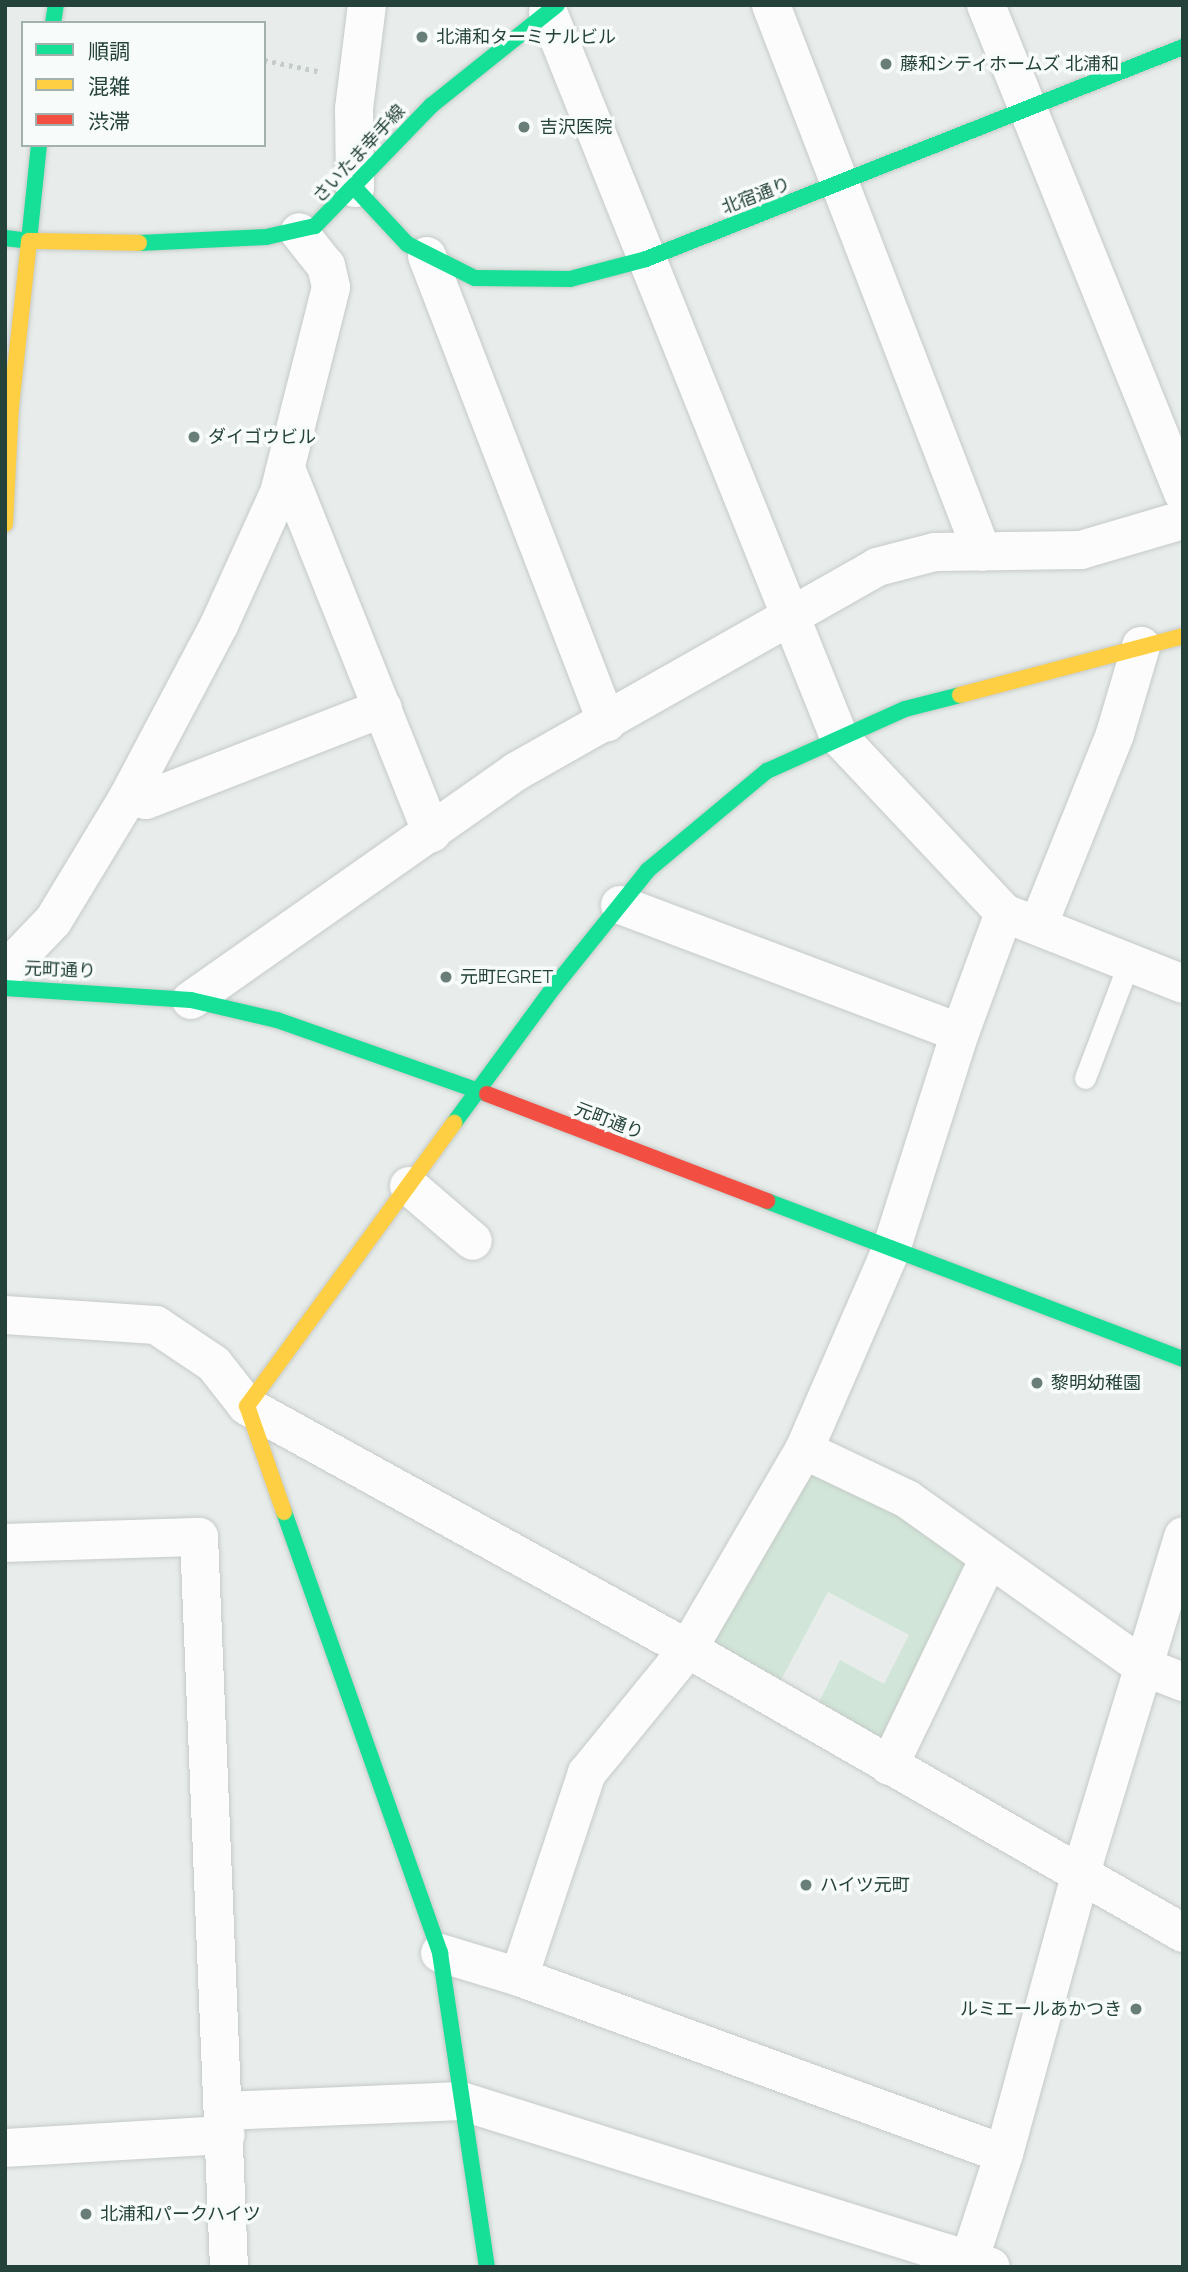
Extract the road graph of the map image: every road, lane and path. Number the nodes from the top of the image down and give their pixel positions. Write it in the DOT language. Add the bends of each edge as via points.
graph roads {
  1 [pos="367,5"];
  2 [pos="382,5"];
  3 [pos="771,5"];
  4 [pos="986,5"];
  5 [pos="552,9"];
  6 [pos="1183,47"];
  7 [pos="266,61"];
  8 [pos="356,94"];
  9 [pos="1029,108"];
  10 [pos="39,147"];
  11 [pos="840,184"];
  12 [pos="355,188"];
  13 [pos="299,232"];
  14 [pos="5,238"];
  15 [pos="29,241"];
  16 [pos="426,256"];
  17 [pos="646,259"];
  18 [pos="287,471"];
  19 [pos="1183,493"];
  20 [pos="1183,520"];
  21 [pos="5,524"];
  22 [pos="982,552"];
  23 [pos="791,617"];
  24 [pos="1183,636"];
  25 [pos="1141,646"];
  26 [pos="383,708"];
  27 [pos="607,723"];
  28 [pos="839,737"];
  29 [pos="128,797"];
  30 [pos="432,833"];
  31 [pos="620,905"];
  32 [pos="1021,919"];
  33 [pos="1129,962"];
  34 [pos="5,971"];
  35 [pos="1183,984"];
  36 [pos="5,988"];
  37 [pos="191,1000"];
  38 [pos="960,1033"];
  39 [pos="1085,1078"];
  40 [pos="477,1091"];
  41 [pos="409,1186"];
  42 [pos="472,1241"];
  43 [pos="891,1250"];
  44 [pos="5,1315"];
  45 [pos="1183,1359"];
  46 [pos="247,1406"];
  47 [pos="804,1450"];
  48 [pos="1183,1536"];
  49 [pos="5,1544"];
  50 [pos="989,1558"];
  51 [pos="688,1649"];
  52 [pos="1142,1666"];
  53 [pos="1183,1682"];
  54 [pos="888,1766"];
  55 [pos="1080,1876"];
  56 [pos="1183,1933"];
  57 [pos="440,1953"];
  58 [pos="519,1977"];
  59 [pos="461,2101"];
  60 [pos="225,2123"];
  61 [pos="5,2148"];
  62 [pos="1004,2154"];
  63 [pos="976,2264"];
  64 [pos="229,2267"];
  65 [pos="487,2267"];
  1 -- 8 [label="street"];
  2 -- 8 [label="lane" via="371,86"];
  3 -- 11 [label="street"];
  4 -- 9 [label="street"];
  5 -- 12 [label="street, さいたま幸手線" via="432,105"];
  5 -- 17 [label="street"];
  6 -- 9 [label="street, 北宿通り"];
  7 -- 8 [label="path"];
  8 -- 12 [label="street"];
  9 -- 11 [label="street, 北宿通り"];
  9 -- 19 [label="street"];
  10 -- 15 [label="street"];
  11 -- 17 [label="street, 北宿通り"];
  11 -- 22 [label="street"];
  12 -- 13 [label="street, さいたま幸手線" via="330,215"];
  12 -- 16 [label="street, 北宿通り" via="407,244"];
  13 -- 15 [label="street, さいたま幸手線" via="124,244"];
  13 -- 18 [label="street" via="326,265 331,287"];
  14 -- 15 [label="street, さいたま幸手線"];
  15 -- 21 [label="street"];
  16 -- 17 [label="street, 北宿通り" via="475,278 518,280 570,279"];
  16 -- 27 [label="street"];
  17 -- 23 [label="street"];
  18 -- 26 [label="street"];
  18 -- 29 [label="street" via="234,594"];
  20 -- 22 [label="street" via="1081,550"];
  22 -- 23 [label="street" via="935,552 877,567"];
  23 -- 27 [label="street"];
  23 -- 28 [label="street"];
  24 -- 25 [label="street"];
  25 -- 28 [label="street" via="976,687 905,709"];
  25 -- 32 [label="street" via="1115,734"];
  26 -- 29 [label="street" via="146,800"];
  26 -- 30 [label="street"];
  27 -- 30 [label="street" via="517,771"];
  28 -- 31 [label="street" via="766,771 648,870"];
  28 -- 32 [label="street"];
  29 -- 34 [label="street" via="53,921"];
  30 -- 37 [label="street"];
  31 -- 38 [label="street"];
  31 -- 40 [label="street"];
  32 -- 33 [label="street"];
  32 -- 38 [label="street"];
  33 -- 35 [label="street"];
  33 -- 39 [label="lane"];
  36 -- 37 [label="street, 元町通り"];
  37 -- 40 [label="street, 元町通り" via="277,1020"];
  38 -- 43 [label="street"];
  40 -- 41 [label="street"];
  40 -- 43 [label="street, 元町通り"];
  41 -- 42 [label="street"];
  41 -- 46 [label="street"];
  43 -- 45 [label="street, 元町通り"];
  43 -- 47 [label="street"];
  44 -- 46 [label="street" via="156,1325 214,1364"];
  46 -- 51 [label="street"];
  46 -- 57 [label="street"];
  47 -- 50 [label="street" via="907,1499"];
  47 -- 51 [label="street"];
  48 -- 52 [label="street"];
  49 -- 60 [label="street" via="199,1537"];
  50 -- 52 [label="street"];
  50 -- 54 [label="street"];
  51 -- 54 [label="street"];
  51 -- 58 [label="street" via="586,1773"];
  52 -- 53 [label="street"];
  52 -- 55 [label="street"];
  54 -- 55 [label="street"];
  55 -- 56 [label="street"];
  55 -- 62 [label="street"];
  57 -- 58 [label="street"];
  57 -- 59 [label="street"];
  58 -- 62 [label="street"];
  59 -- 60 [label="street"];
  59 -- 63 [label="street"];
  59 -- 65 [label="street"];
  60 -- 61 [label="street"];
  60 -- 64 [label="street"];
  62 -- 63 [label="street"];
}
